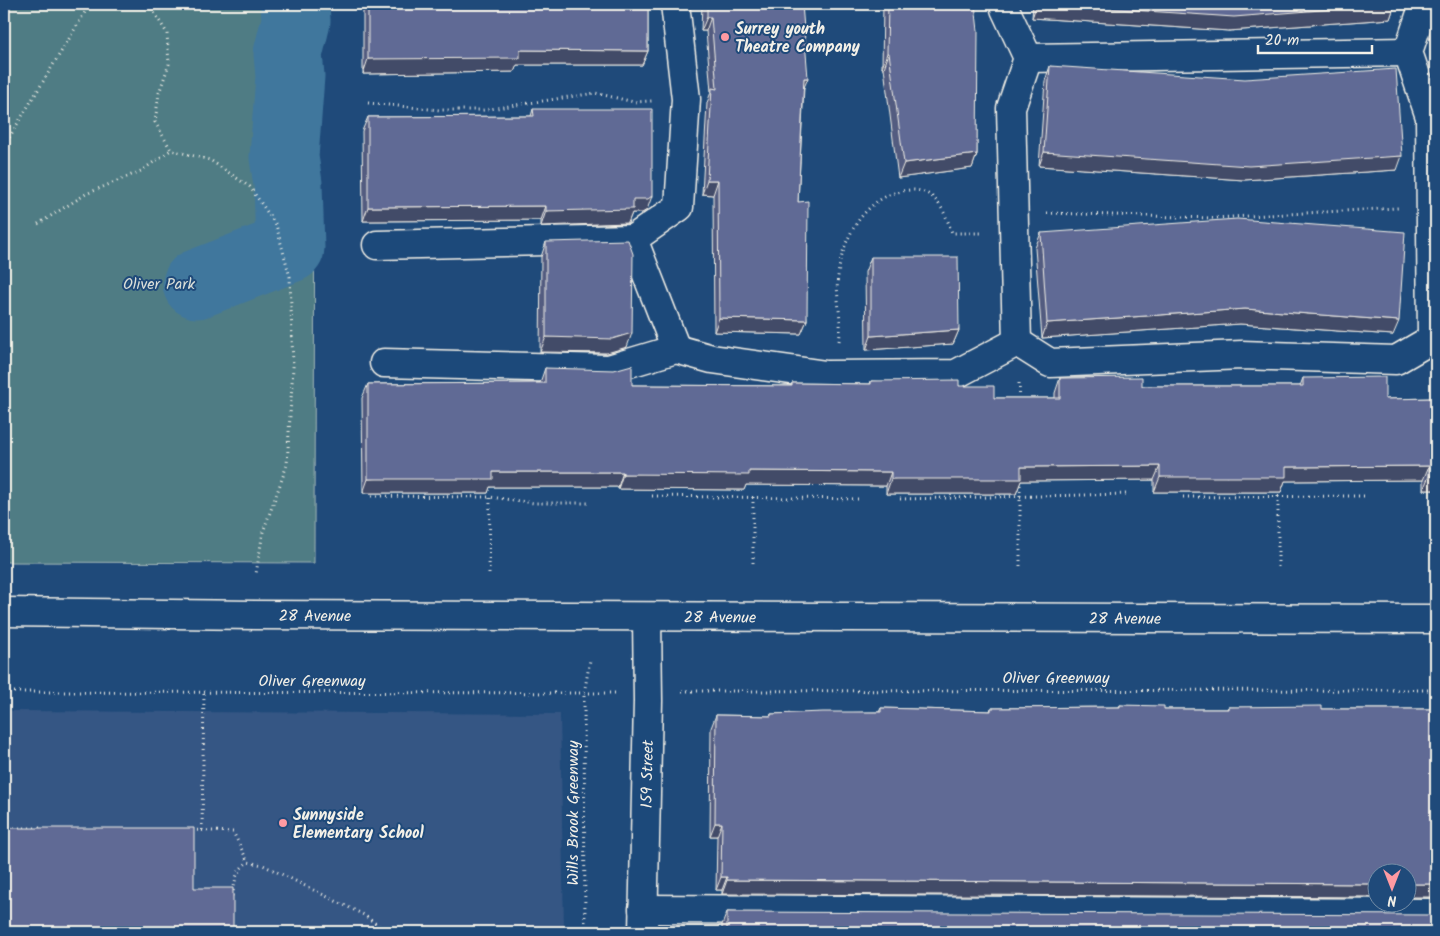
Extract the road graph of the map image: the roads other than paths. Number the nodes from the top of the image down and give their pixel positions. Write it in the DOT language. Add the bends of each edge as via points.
graph roads {
  1 [pos="675,4"];
  2 [pos="1005,4"];
  3 [pos="1424,4"];
  4 [pos="1408,52"];
  5 [pos="1028,58"];
  6 [pos="633,239"];
  7 [pos="377,245"];
  8 [pos="1434,340"];
  9 [pos="1017,342"];
  10 [pos="676,349"];
  11 [pos="384,363"];
  12 [pos="4,612"];
  13 [pos="647,617"];
  14 [pos="1436,619"];
  15 [pos="1436,913"];
  16 [pos="643,921"];
  1 -- 6 [label="street" via="686,99 679,207"];
  2 -- 5 [label="street"];
  3 -- 4 [label="street"];
  4 -- 5 [label="street"];
  4 -- 8 [label="street" via="1430,117"];
  5 -- 9 [label="street" via="1011,108"];
  6 -- 7 [label="street"];
  6 -- 10 [label="street"];
  8 -- 9 [label="street" via="1396,360 1242,355 1050,363"];
  9 -- 10 [label="street" via="956,374 826,375 712,359"];
  10 -- 11 [label="street" via="609,369"];
  12 -- 13 [label="street, 28 Avenue"];
  13 -- 14 [label="street, 28 Avenue"];
  13 -- 16 [label="street, 159 Street"];
  15 -- 16 [label="street"];
}
